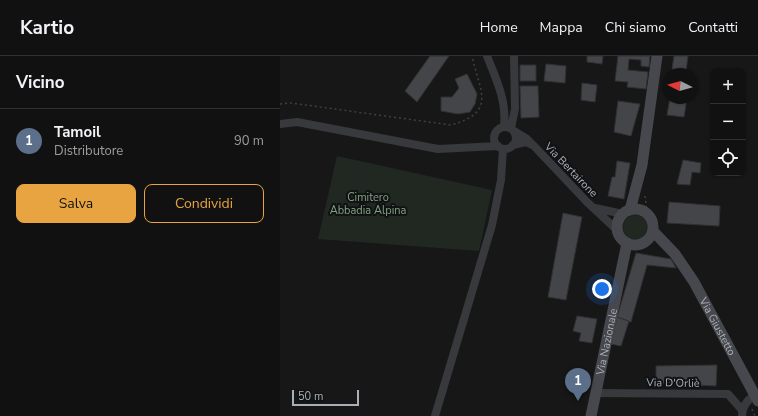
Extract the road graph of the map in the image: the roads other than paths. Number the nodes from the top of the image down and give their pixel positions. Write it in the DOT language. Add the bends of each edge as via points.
graph roads {
  1 [pos="487,56"];
  2 [pos="514,56"];
  3 [pos="657,56"];
  4 [pos="280,124"];
  5 [pos="510,128"];
  6 [pos="513,145"];
  7 [pos="534,146"];
  8 [pos="500,147"];
  9 [pos="641,187"];
  10 [pos="594,208"];
  11 [pos="627,212"];
  12 [pos="645,212"];
  13 [pos="618,230"];
  14 [pos="652,232"];
  15 [pos="627,243"];
  16 [pos="596,393"];
  17 [pos="754,398"];
  18 [pos="742,413"];
  19 [pos="435,416"];
  20 [pos="591,416"];
  1 -- 5 [label="street" via="501,91"];
  2 -- 5 [label="street" via="515,110"];
  3 -- 9 [label="main road"];
  4 -- 8 [label="street" via="297,122 438,149"];
  5 -- 6 [label="street" via="516,138"];
  5 -- 7 [label="street, Via Bertairone"];
  5 -- 8 [label="street" via="498,128 494,135 494,142"];
  6 -- 7 [label="street" via="526,142"];
  6 -- 8 [label="street" via="507,149"];
  7 -- 10 [label="street, Via Bertairone"];
  8 -- 19 [label="street" via="501,180 492,225"];
  9 -- 11 [label="main road"];
  9 -- 12 [label="main road"];
  10 -- 11 [label="street, Via Bertairone"];
  10 -- 13 [label="street, Via Bertairone"];
  11 -- 12 [label="main road" via="635,209"];
  11 -- 13 [label="main road" via="618,224"];
  12 -- 14 [label="main road" via="652,221"];
  13 -- 15 [label="main road" via="619,235"];
  14 -- 15 [label="main road" via="635,245"];
  14 -- 17 [label="main road, Via Giustetto" via="660,246 675,254 694,282"];
  15 -- 16 [label="main road, Via Nazionale"];
  16 -- 18 [label="street, Via D'Orliè" via="728,394"];
  16 -- 20 [label="main road, Via Nazionale"];
  17 -- 18 [label="street"];
}
